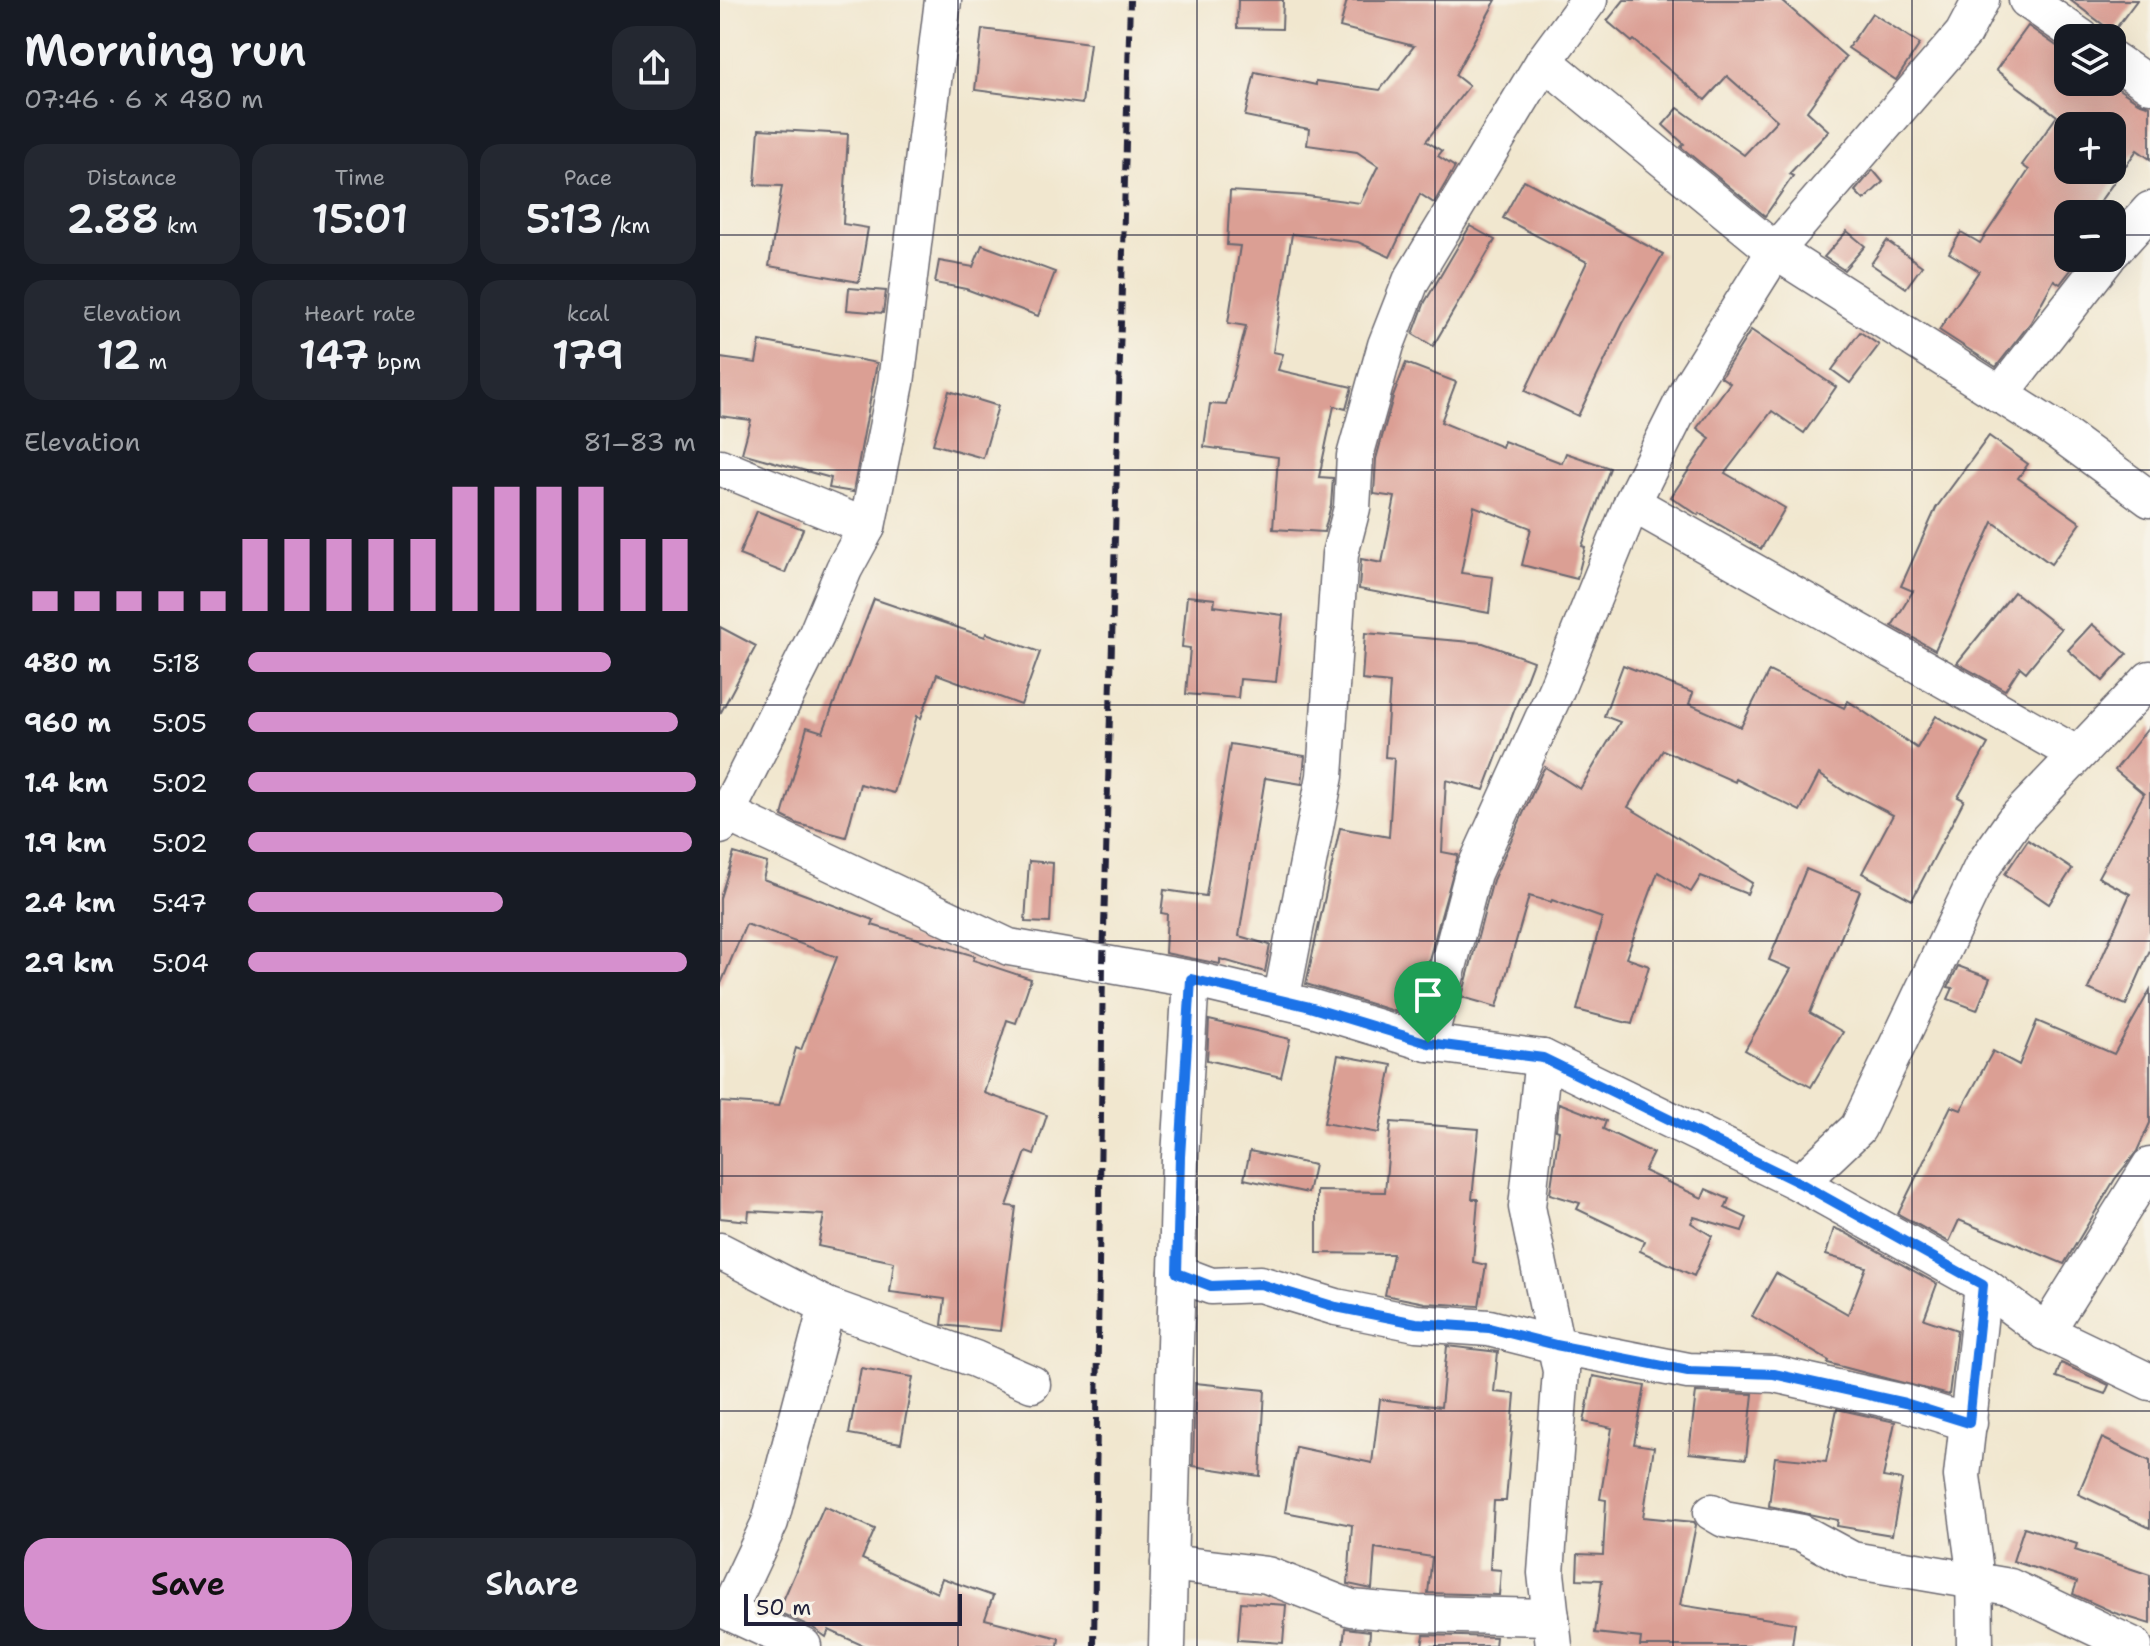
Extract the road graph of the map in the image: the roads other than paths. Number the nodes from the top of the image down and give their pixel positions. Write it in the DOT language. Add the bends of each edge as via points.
graph roads {
  1 [pos="943,0"];
  2 [pos="1589,0"];
  3 [pos="1981,0"];
  4 [pos="2027,0"];
  5 [pos="2062,24"];
  6 [pos="1544,61"];
  7 [pos="2126,69"];
  8 [pos="2150,85"];
  9 [pos="2150,210"];
  10 [pos="2126,237"];
  11 [pos="1775,251"];
  12 [pos="2096,272"];
  13 [pos="2000,395"];
  14 [pos="720,467"];
  15 [pos="2150,499"];
  16 [pos="1632,503"];
  17 [pos="867,527"];
  18 [pos="2150,679"];
  19 [pos="2076,754"];
  20 [pos="723,819"];
  21 [pos="1191,979"];
  22 [pos="1281,1001"];
  23 [pos="1428,1043"];
  24 [pos="1543,1058"];
  25 [pos="2150,1166"];
  26 [pos="1800,1183"];
  27 [pos="720,1251"];
  28 [pos="1177,1273"];
  29 [pos="1983,1285"];
  30 [pos="827,1306"];
  31 [pos="2046,1332"];
  32 [pos="1556,1345"];
  33 [pos="2150,1382"];
  34 [pos="1032,1384"];
  35 [pos="1969,1423"];
  36 [pos="1712,1512"];
  37 [pos="1169,1563"];
  38 [pos="1975,1582"];
  39 [pos="724,1610"];
  40 [pos="1552,1631"];
  41 [pos="803,1646"];
  42 [pos="1167,1646"];
  43 [pos="1975,1646"];
  44 [pos="2134,1646"];
  1 -- 17 [label="street" via="896,383"];
  2 -- 6 [label="street"];
  3 -- 11 [label="street" via="1963,34"];
  4 -- 5 [label="street"];
  6 -- 11 [label="street"];
  6 -- 22 [label="street" via="1411,281 1382,359 1355,456 1352,508 1340,554 1325,776"];
  7 -- 8 [label="street"];
  9 -- 10 [label="street"];
  11 -- 13 [label="street"];
  11 -- 16 [label="street" via="1691,385"];
  12 -- 13 [label="street"];
  13 -- 15 [label="street"];
  14 -- 17 [label="street"];
  16 -- 19 [label="street"];
  16 -- 23 [label="street" via="1556,690 1473,873"];
  17 -- 20 [label="street"];
  18 -- 19 [label="street"];
  19 -- 26 [label="street" via="2014,821 1982,867 1858,1128"];
  20 -- 21 [label="street" via="1009,947"];
  21 -- 22 [label="street"];
  21 -- 28 [label="street"];
  22 -- 23 [label="street"];
  23 -- 24 [label="street"];
  24 -- 26 [label="street"];
  24 -- 32 [label="street" via="1527,1207"];
  25 -- 31 [label="street"];
  26 -- 29 [label="street"];
  27 -- 30 [label="street"];
  28 -- 32 [label="street" via="1211,1286 1260,1284 1336,1307 1416,1323 1489,1328"];
  28 -- 37 [label="street"];
  29 -- 31 [label="street"];
  29 -- 35 [label="street"];
  30 -- 34 [label="street"];
  30 -- 39 [label="street" via="770,1522"];
  31 -- 33 [label="street"];
  32 -- 35 [label="street" via="1688,1371 1774,1374"];
  32 -- 40 [label="street" via="1561,1371 1546,1573"];
  35 -- 38 [label="street" via="1962,1476"];
  36 -- 38 [label="street" via="1724,1519 1802,1533 1852,1560"];
  37 -- 40 [label="street" via="1267,1575 1351,1608"];
  37 -- 42 [label="street"];
  38 -- 43 [label="street"];
  38 -- 44 [label="street" via="2010,1587"];
  39 -- 41 [label="street"];
}
